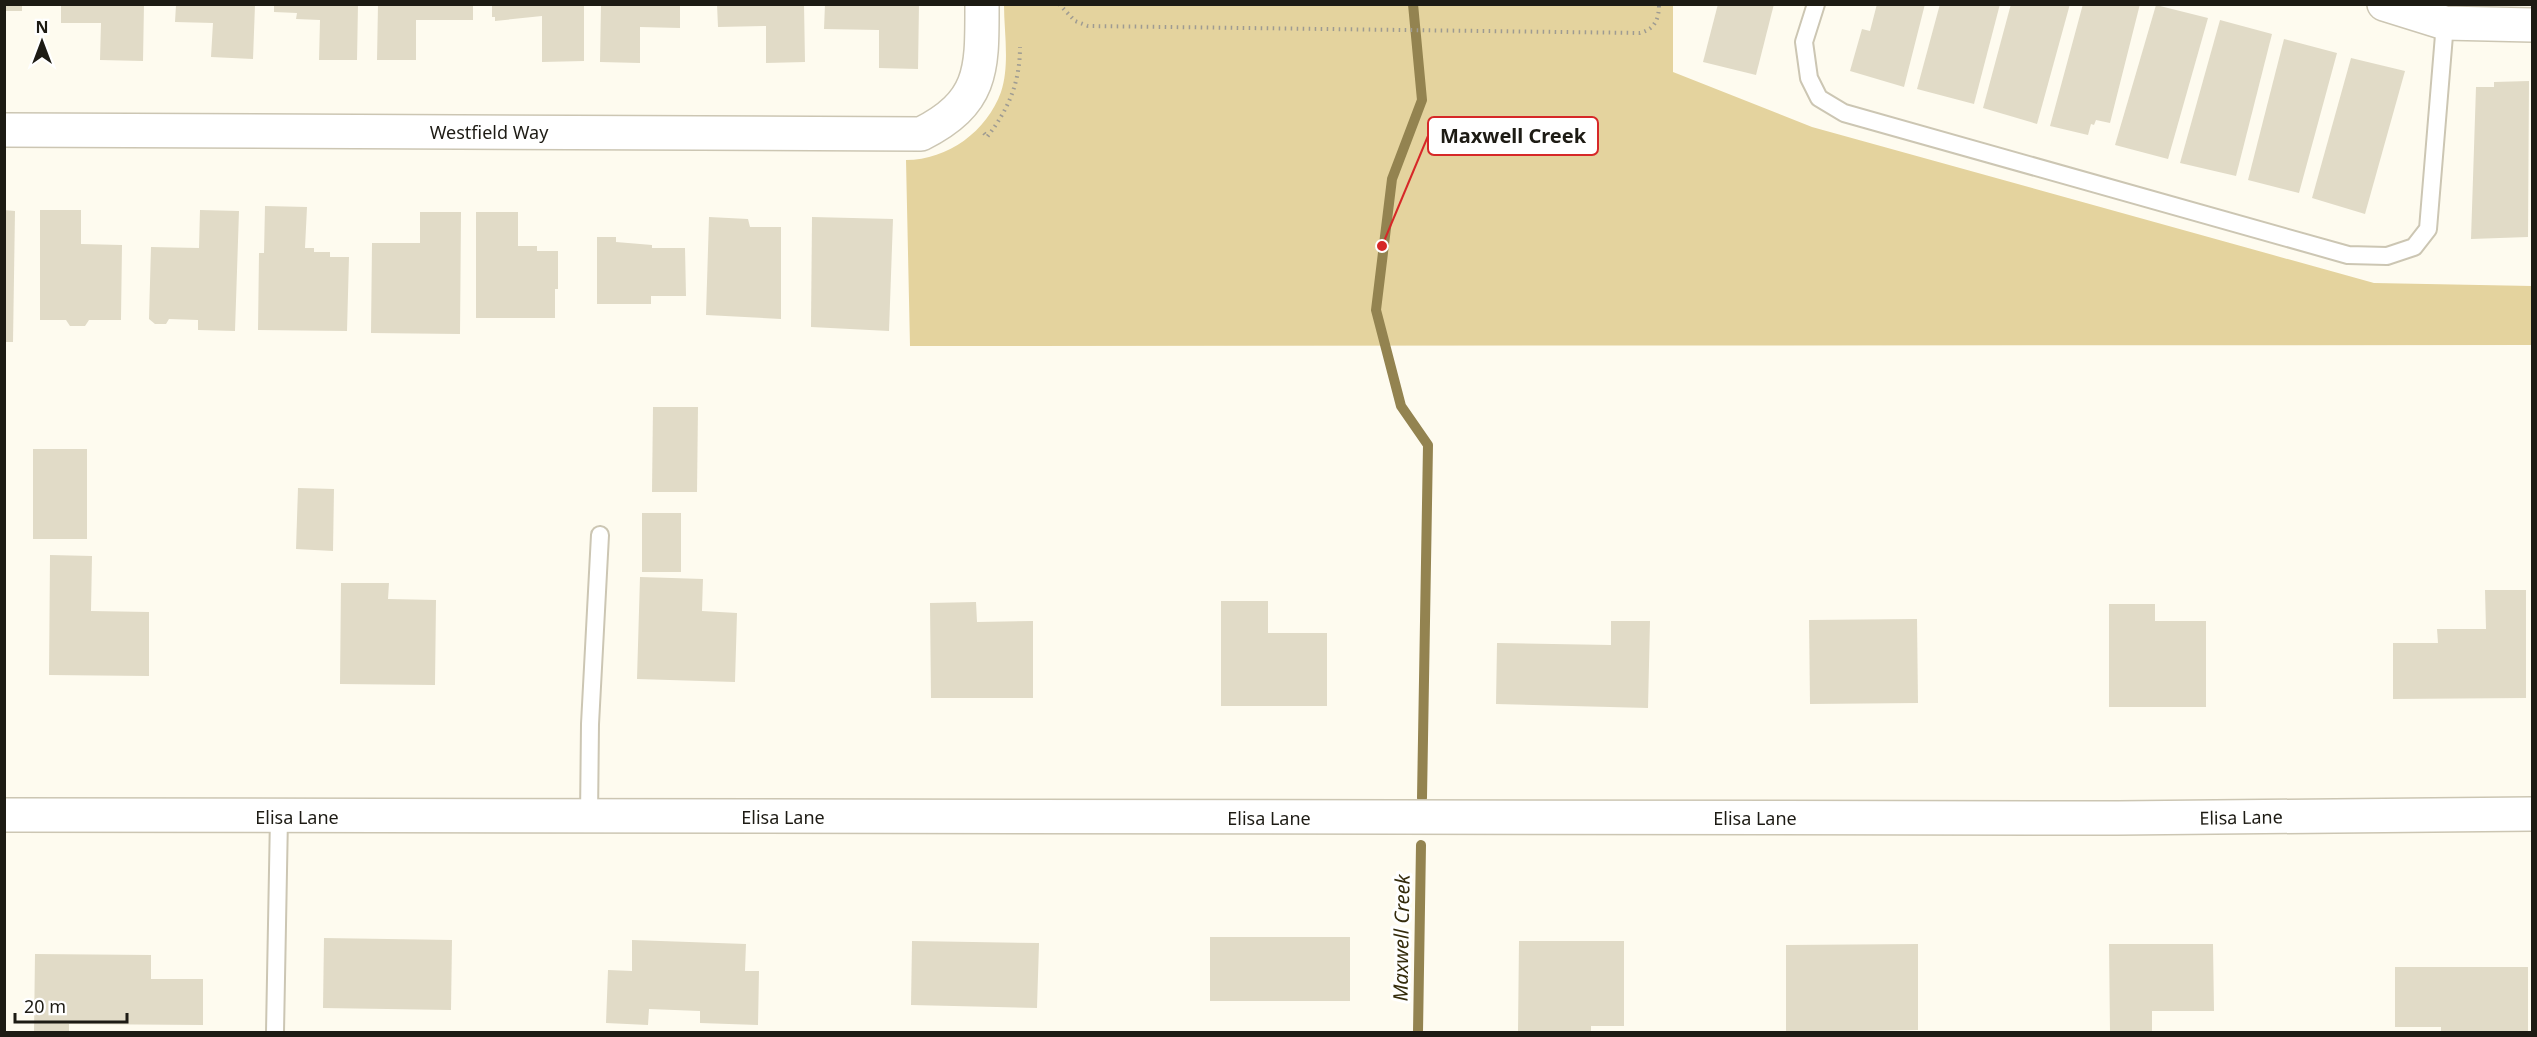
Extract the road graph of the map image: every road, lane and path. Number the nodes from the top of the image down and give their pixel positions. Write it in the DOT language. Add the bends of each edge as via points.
graph roads {
  1 [pos="982,4"];
  2 [pos="1059,4"];
  3 [pos="1659,4"];
  4 [pos="1816,4"];
  5 [pos="2385,4"];
  6 [pos="2445,23"];
  7 [pos="2532,25"];
  8 [pos="4,130"];
  9 [pos="600,535"];
  10 [pos="2532,814"];
  11 [pos="4,815"];
  12 [pos="279,817"];
  13 [pos="589,817"];
  14 [pos="275,1032"];
  1 -- 8 [label="street, Westfield Way" via="982,56 976,82 964,104 944,122 921,134"];
  2 -- 3 [label="path" via="1075,21 1088,26 1640,33 1657,21"];
  4 -- 6 [label="lane" via="1804,42 1809,78 1819,98 1844,113 2348,255 2387,256 2414,247 2428,229"];
  5 -- 6 [label="street"];
  6 -- 7 [label="street"];
  9 -- 13 [label="lane"];
  10 -- 13 [label="street, Elisa Lane" via="2118,818"];
  11 -- 12 [label="street, Elisa Lane"];
  12 -- 13 [label="street, Elisa Lane"];
  12 -- 14 [label="lane"];
}
